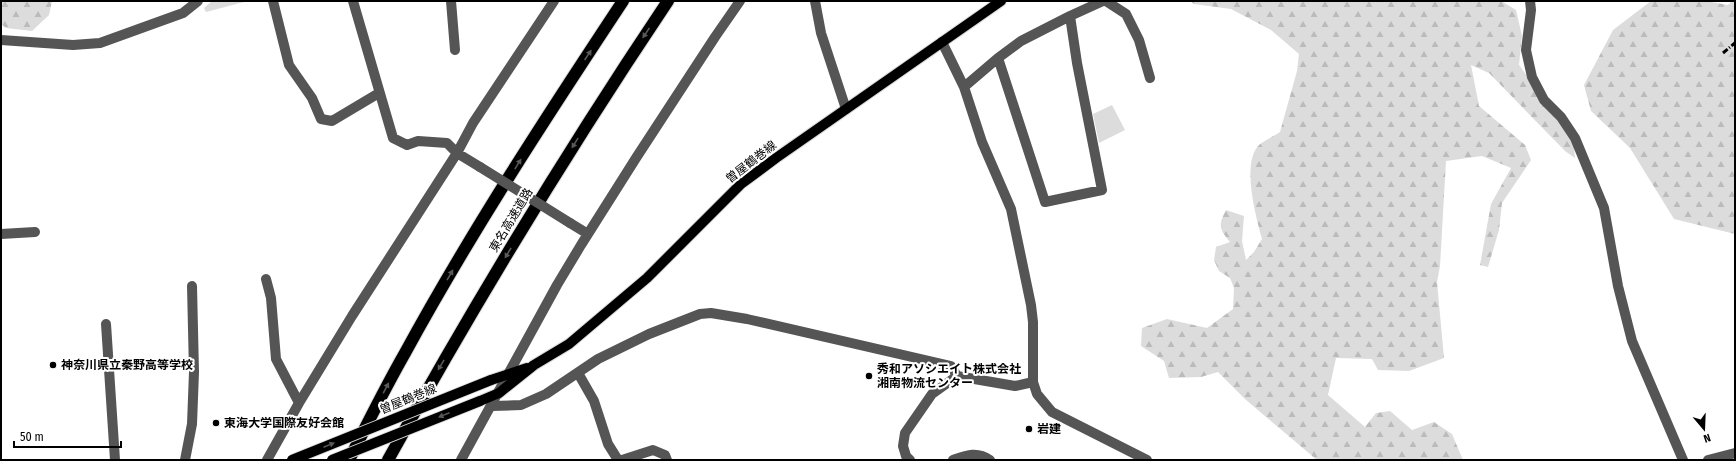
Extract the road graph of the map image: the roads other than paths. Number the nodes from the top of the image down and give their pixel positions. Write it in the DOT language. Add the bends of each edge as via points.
graph roads {
  1 [pos="198,1"];
  2 [pos="273,1"];
  3 [pos="353,1"];
  4 [pos="451,1"];
  5 [pos="554,1"];
  6 [pos="623,1"];
  7 [pos="668,1"];
  8 [pos="740,1"];
  9 [pos="815,1"];
  10 [pos="1001,1"];
  11 [pos="1103,1"];
  12 [pos="1106,1"];
  13 [pos="1530,1"];
  14 [pos="1070,16"];
  15 [pos="1,40"];
  16 [pos="942,42"];
  17 [pos="455,50"];
  18 [pos="998,58"];
  19 [pos="1150,78"];
  20 [pos="964,87"];
  21 [pos="379,93"];
  22 [pos="846,109"];
  23 [pos="457,153"];
  24 [pos="35,232"];
  25 [pos="1,234"];
  26 [pos="588,234"];
  27 [pos="266,279"];
  28 [pos="192,286"];
  29 [pos="106,324"];
  30 [pos="534,365"];
  31 [pos="578,373"];
  32 [pos="508,374"];
  33 [pos="957,376"];
  34 [pos="1033,382"];
  35 [pos="499,393"];
  36 [pos="299,402"];
  37 [pos="492,406"];
  38 [pos="1735,453"];
  39 [pos="115,460"];
  40 [pos="185,460"];
  41 [pos="267,460"];
  42 [pos="292,460"];
  43 [pos="332,460"];
  44 [pos="349,460"];
  45 [pos="388,460"];
  46 [pos="461,460"];
  47 [pos="618,460"];
  48 [pos="622,460"];
  49 [pos="667,460"];
  50 [pos="910,460"];
  51 [pos="953,460"];
  52 [pos="990,460"];
  53 [pos="1147,460"];
  54 [pos="1683,460"];
  55 [pos="1708,460"];
  1 -- 15 [label="street" via="183,13 100,43 73,45"];
  2 -- 21 [label="street" via="289,65 312,98 321,119 332,121"];
  3 -- 21 [label="street"];
  4 -- 17 [label="street"];
  5 -- 23 [label="street" via="473,123"];
  44 -- 6 [label="highway, 東名高速道路, one-way" via="405,352 464,250 556,102"];
  7 -- 45 [label="highway, 東名高速道路, one-way" via="549,184 437,371"];
  8 -- 26 [label="street"];
  9 -- 22 [label="street" via="821,33"];
  10 -- 16 [label="main road, 曽屋鶴巻線"];
  11 -- 14 [label="street"];
  12 -- 19 [label="street" via="1126,14 1139,40"];
  13 -- 54 [label="street" via="1526,50 1532,77 1544,100 1561,117 1575,138 1604,208 1618,286 1632,341"];
  14 -- 18 [label="street" via="1021,41"];
  14 -- 18 [label="street" via="1102,190 1046,202"];
  16 -- 20 [label="street"];
  16 -- 22 [label="main road, 曽屋鶴巻線"];
  18 -- 20 [label="street"];
  20 -- 34 [label="street" via="975,123 1012,210 1031,305"];
  21 -- 23 [label="street" via="393,138 407,145 418,141 447,143"];
  22 -- 30 [label="main road, 曽屋鶴巻線" via="741,184 647,278 570,344"];
  23 -- 26 [label="street, bridge"];
  23 -- 36 [label="street"];
  24 -- 25 [label="street"];
  26 -- 32 [label="street"];
  27 -- 36 [label="street" via="276,359"];
  28 -- 40 [label="street" via="192,424"];
  29 -- 39 [label="street"];
  30 -- 32 [label="main road, 曽屋鶴巻線"];
  30 -- 35 [label="main road, 曽屋鶴巻線"];
  31 -- 33 [label="street" via="598,359 649,334 700,314 711,313 951,366"];
  31 -- 37 [label="street" via="546,394 521,405"];
  31 -- 47 [label="street" via="594,401 608,444"];
  32 -- 35 [label="street"];
  42 -- 32 [label="main road, 曽屋鶴巻線, one-way, bridge"];
  33 -- 34 [label="street" via="1015,386"];
  33 -- 50 [label="street" via="932,394 906,434 903,446"];
  34 -- 53 [label="street" via="1037,394 1052,412"];
  35 -- 37 [label="street"];
  35 -- 43 [label="main road, 曽屋鶴巻線, one-way, bridge"];
  36 -- 41 [label="street"];
  37 -- 46 [label="street"];
  38 -- 55 [label="street"];
  48 -- 49 [label="street" via="653,450 665,455"];
  51 -- 52 [label="street" via="969,454 983,455"];
}
